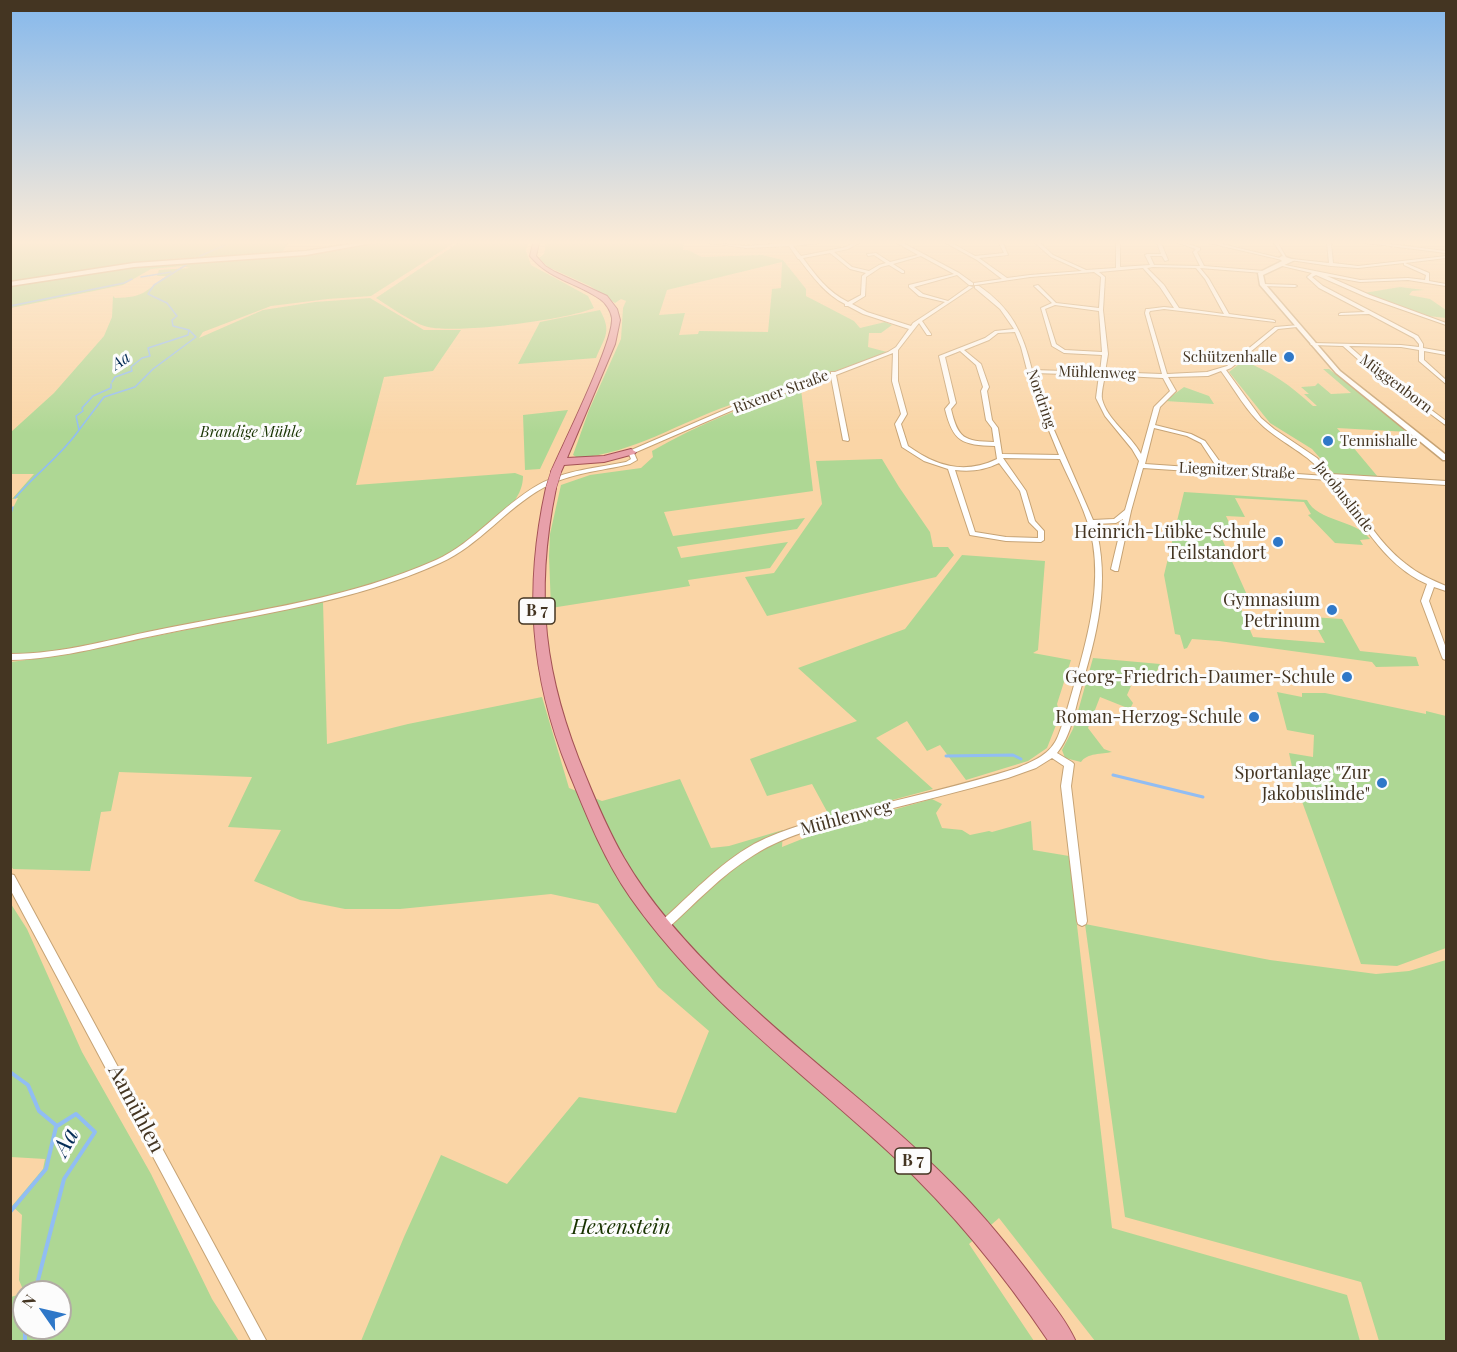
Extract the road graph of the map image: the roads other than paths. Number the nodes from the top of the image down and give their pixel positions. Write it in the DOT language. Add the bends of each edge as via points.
graph roads {
  1 [pos="612,306"];
  2 [pos="849,306"];
  3 [pos="942,306"];
  4 [pos="999,306"];
  5 [pos="1048,306"];
  6 [pos="1070,306"];
  7 [pos="1101,306"];
  8 [pos="1175,306"];
  9 [pos="1222,306"];
  10 [pos="1281,306"];
  11 [pos="1357,306"];
  12 [pos="1397,306"];
  13 [pos="1177,309"];
  14 [pos="1101,310"];
  15 [pos="1369,313"];
  16 [pos="1341,314"];
  17 [pos="1423,315"];
  18 [pos="1228,316"];
  19 [pos="1446,319"];
  20 [pos="920,321"];
  21 [pos="1273,321"];
  22 [pos="1446,324"];
  23 [pos="1299,327"];
  24 [pos="911,328"];
  25 [pos="1017,330"];
  26 [pos="929,334"];
  27 [pos="1312,344"];
  28 [pos="1346,345"];
  29 [pos="960,349"];
  30 [pos="1422,349"];
  31 [pos="896,350"];
  32 [pos="1446,353"];
  33 [pos="1106,354"];
  34 [pos="1223,370"];
  35 [pos="1030,371"];
  36 [pos="833,373"];
  37 [pos="1102,373"];
  38 [pos="1165,376"];
  39 [pos="1446,382"];
  40 [pos="1446,423"];
  41 [pos="1152,426"];
  42 [pos="846,440"];
  43 [pos="998,444"];
  44 [pos="1147,447"];
  45 [pos="1135,448"];
  46 [pos="632,452"];
  47 [pos="1062,457"];
  48 [pos="1000,458"];
  49 [pos="1446,458"];
  50 [pos="1143,464"];
  51 [pos="558,467"];
  52 [pos="951,468"];
  53 [pos="1222,470"];
  54 [pos="1331,477"];
  55 [pos="1446,483"];
  56 [pos="1128,511"];
  57 [pos="1090,522"];
  58 [pos="1115,569"];
  59 [pos="1431,584"];
  60 [pos="1446,589"];
  61 [pos="10,657"];
  62 [pos="1446,657"];
  63 [pos="1052,754"];
  64 [pos="10,878"];
  65 [pos="1082,921"];
  66 [pos="663,926"];
  67 [pos="260,1341"];
  68 [pos="1064,1341"];
  1 -- 51 [label="main road, B 7" via="616,320 614,337"];
  2 -- 24 [label="street"];
  3 -- 20 [label="street"];
  4 -- 25 [label="street, Nordring"];
  5 -- 33 [label="street" via="1043,308 1054,345 1064,351"];
  6 -- 14 [label="street"];
  7 -- 14 [label="street"];
  8 -- 13 [label="street"];
  9 -- 18 [label="street"];
  10 -- 23 [label="street"];
  11 -- 15 [label="street"];
  12 -- 17 [label="street"];
  13 -- 18 [label="street"];
  13 -- 38 [label="street" via="1149,309 1147,313"];
  14 -- 33 [label="street"];
  15 -- 16 [label="street"];
  15 -- 30 [label="street" via="1416,337"];
  17 -- 19 [label="street"];
  17 -- 22 [label="street"];
  18 -- 21 [label="street"];
  20 -- 24 [label="street"];
  20 -- 26 [label="street"];
  23 -- 27 [label="street"];
  23 -- 34 [label="street, Mühlenweg" via="1275,329"];
  24 -- 31 [label="street"];
  25 -- 29 [label="street" via="996,332"];
  25 -- 35 [label="street, Nordring"];
  27 -- 28 [label="street"];
  27 -- 49 [label="street" via="1338,372"];
  28 -- 30 [label="street"];
  28 -- 40 [label="street, Müggenborn"];
  29 -- 43 [label="street" via="979,366 986,387 989,420 995,426"];
  29 -- 43 [label="street" via="943,355 953,403 948,409 952,430 966,442"];
  30 -- 32 [label="street"];
  30 -- 39 [label="street" via="1421,360"];
  31 -- 36 [label="street, Rixener Straße"];
  31 -- 52 [label="street" via="895,381 904,414 898,424 904,447 936,466"];
  33 -- 37 [label="street"];
  34 -- 38 [label="street, Mühlenweg"];
  34 -- 54 [label="street, Jacobuslinde" via="1265,425 1308,453"];
  35 -- 37 [label="street, Mühlenweg"];
  35 -- 47 [label="street, Nordring"];
  36 -- 42 [label="street"];
  36 -- 46 [label="street, Rixener Straße" via="745,403"];
  37 -- 38 [label="street, Mühlenweg"];
  37 -- 45 [label="street" via="1100,400 1108,417"];
  38 -- 41 [label="street" via="1173,391 1159,403"];
  41 -- 44 [label="street"];
  41 -- 53 [label="street" via="1203,442"];
  43 -- 48 [label="street"];
  44 -- 45 [label="street"];
  44 -- 50 [label="street"];
  45 -- 50 [label="street"];
  46 -- 51 [label="main road"];
  46 -- 61 [label="street, Rixener Straße" via="634,460 628,463 582,471 543,485 460,551 384,583 321,600 65,651"];
  47 -- 48 [label="street"];
  47 -- 57 [label="street, Nordring"];
  48 -- 52 [label="street" via="982,468"];
  48 -- 52 [label="street" via="1023,492 1032,522 1041,531 1041,540 972,534"];
  50 -- 53 [label="street, Liegnitzer Straße"];
  50 -- 56 [label="street"];
  51 -- 66 [label="main road, B 7, bridge" via="543,521 538,565 537,618 545,672 559,732 595,819 619,865"];
  53 -- 54 [label="street, Liegnitzer Straße"];
  54 -- 55 [label="street, Liegnitzer Straße"];
  54 -- 59 [label="street, Jacobuslinde" via="1389,556"];
  56 -- 57 [label="street" via="1116,521"];
  56 -- 58 [label="street"];
  57 -- 63 [label="street" via="1100,572 1097,610 1062,738"];
  59 -- 60 [label="street, Jacobuslinde"];
  59 -- 62 [label="street" via="1425,602"];
  63 -- 65 [label="street" via="1069,764 1066,786"];
  63 -- 66 [label="street, Mühlenweg" via="997,777 844,817 768,843 739,860"];
  64 -- 67 [label="street, Aamühlen"];
  66 -- 68 [label="main road, B 7" via="735,1007 935,1182 1008,1263"];
}
